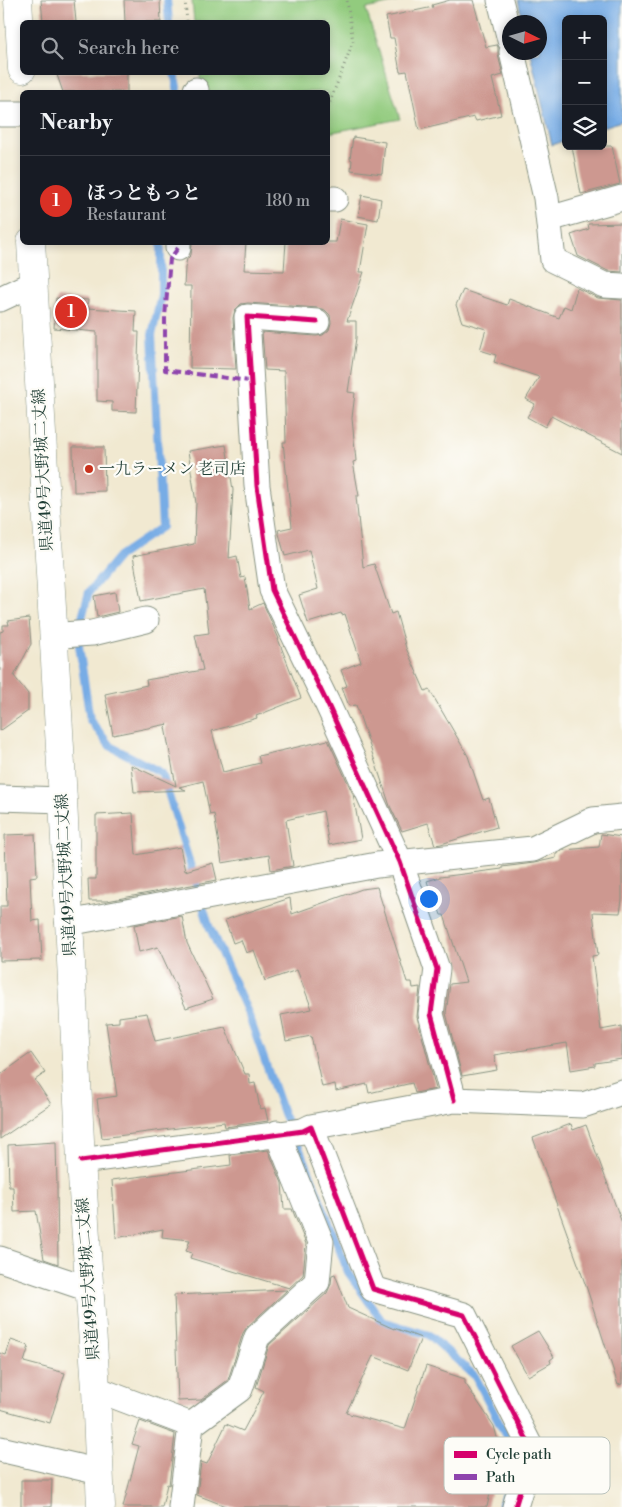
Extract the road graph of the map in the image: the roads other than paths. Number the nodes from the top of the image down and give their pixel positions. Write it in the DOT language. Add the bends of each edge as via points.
graph roads {
  1 [pos="18,0"];
  2 [pos="500,0"];
  3 [pos="504,15"];
  4 [pos="20,34"];
  5 [pos="514,60"];
  6 [pos="23,75"];
  7 [pos="24,90"];
  8 [pos="0,114"];
  9 [pos="20,114"];
  10 [pos="622,198"];
  11 [pos="548,219"];
  12 [pos="31,245"];
  13 [pos="32,284"];
  14 [pos="622,286"];
  15 [pos="0,299"];
  16 [pos="317,322"];
  17 [pos="146,620"];
  18 [pos="62,635"];
  19 [pos="0,798"];
  20 [pos="63,800"];
  21 [pos="622,817"];
  22 [pos="400,862"];
  23 [pos="68,923"];
  24 [pos="622,1092"];
  25 [pos="454,1100"];
  26 [pos="307,1129"];
  27 [pos="277,1133"];
  28 [pos="81,1161"];
  29 [pos="0,1259"];
  30 [pos="89,1290"];
  31 [pos="96,1389"];
  32 [pos="191,1425"];
  33 [pos="525,1437"];
  34 [pos="0,1449"];
  35 [pos="100,1472"];
  36 [pos="519,1494"];
  37 [pos="183,1506"];
  38 [pos="101,1507"];
  39 [pos="515,1507"];
  1 -- 4 [label="main road"];
  2 -- 3 [label="street"];
  5 -- 11 [label="street"];
  6 -- 7 [label="main road"];
  8 -- 9 [label="street"];
  10 -- 11 [label="street"];
  11 -- 14 [label="street" via="553,260 604,285"];
  12 -- 13 [label="main road, 県道49号大野城二丈線"];
  13 -- 15 [label="street"];
  13 -- 20 [label="main road, 県道49号大野城二丈線"];
  16 -- 22 [label="street" via="247,317 257,486 272,590"];
  17 -- 18 [label="street" via="92,634"];
  19 -- 20 [label="street"];
  20 -- 23 [label="main road, 県道49号大野城二丈線"];
  21 -- 22 [label="street" via="592,820 533,848"];
  22 -- 23 [label="street"];
  22 -- 25 [label="street" via="437,969 431,1014"];
  23 -- 28 [label="main road, 県道49号大野城二丈線"];
  24 -- 25 [label="street" via="583,1105"];
  25 -- 26 [label="street"];
  26 -- 27 [label="street"];
  26 -- 33 [label="street" via="373,1289 464,1316"];
  27 -- 28 [label="street"];
  27 -- 32 [label="street" via="321,1242 317,1282 257,1336 240,1390"];
  28 -- 30 [label="main road, 県道49号大野城二丈線"];
  29 -- 30 [label="street"];
  30 -- 31 [label="main road, 県道49号大野城二丈線"];
  31 -- 32 [label="street"];
  31 -- 35 [label="main road, 県道49号大野城二丈線"];
  32 -- 37 [label="street"];
  34 -- 35 [label="street"];
  35 -- 38 [label="main road, 県道49号大野城二丈線"];
  36 -- 39 [label="street"];
}
